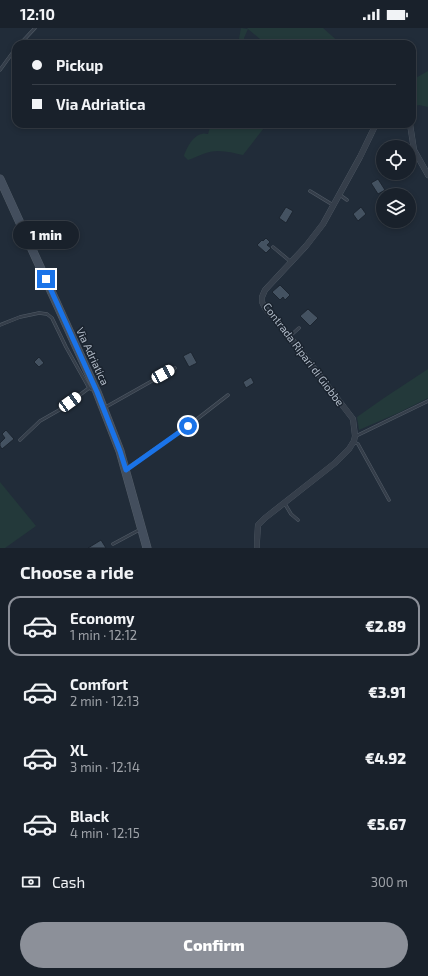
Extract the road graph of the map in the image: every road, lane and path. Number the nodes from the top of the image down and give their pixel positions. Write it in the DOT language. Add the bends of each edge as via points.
graph roads {
  1 [pos="35,28"];
  2 [pos="24,40"];
  3 [pos="12,54"];
  4 [pos="0,70"];
  5 [pos="374,128"];
  6 [pos="411,128"];
  7 [pos="428,175"];
  8 [pos="0,179"];
  9 [pos="310,191"];
  10 [pos="340,195"];
  11 [pos="347,200"];
  12 [pos="334,205"];
  13 [pos="273,247"];
  14 [pos="291,262"];
  15 [pos="0,325"];
  16 [pos="299,328"];
  17 [pos="290,336"];
  18 [pos="175,368"];
  19 [pos="89,388"];
  20 [pos="97,392"];
  21 [pos="228,396"];
  22 [pos="428,401"];
  23 [pos="104,408"];
  24 [pos="354,439"];
  25 [pos="20,440"];
  26 [pos="126,470"];
  27 [pos="389,500"];
  28 [pos="284,503"];
  29 [pos="298,520"];
  30 [pos="142,528"];
  31 [pos="113,544"];
  32 [pos="148,548"];
  33 [pos="257,548"];
  1 -- 2 [label="lane"];
  3 -- 4 [label="lane"];
  5 -- 10 [label="street, Contrada Ripari di Giobbe"];
  6 -- 7 [label="street" via="414,150"];
  8 -- 20 [label="main road, Via Adriatica"];
  9 -- 12 [label="lane"];
  10 -- 11 [label="lane"];
  10 -- 12 [label="street, Contrada Ripari di Giobbe"];
  12 -- 14 [label="street, Contrada Ripari di Giobbe" via="323,224"];
  13 -- 14 [label="lane"];
  14 -- 17 [label="street, Contrada Ripari di Giobbe" via="265,290 262,297 265,308"];
  15 -- 19 [label="lane" via="20,317 47,314 52,318"];
  16 -- 17 [label="lane"];
  17 -- 24 [label="street, Contrada Ripari di Giobbe" via="353,419"];
  18 -- 23 [label="lane"];
  19 -- 20 [label="lane"];
  19 -- 25 [label="lane" via="40,421"];
  20 -- 23 [label="main road, Via Adriatica"];
  21 -- 26 [label="lane"];
  22 -- 24 [label="lane"];
  23 -- 26 [label="main road, Via Adriatica"];
  24 -- 27 [label="lane"];
  24 -- 28 [label="street" via="349,449 335,463"];
  26 -- 30 [label="main road, Via Adriatica"];
  28 -- 29 [label="lane"];
  28 -- 33 [label="street" via="258,525"];
  30 -- 31 [label="lane"];
  30 -- 32 [label="main road, Via Adriatica"];
}
